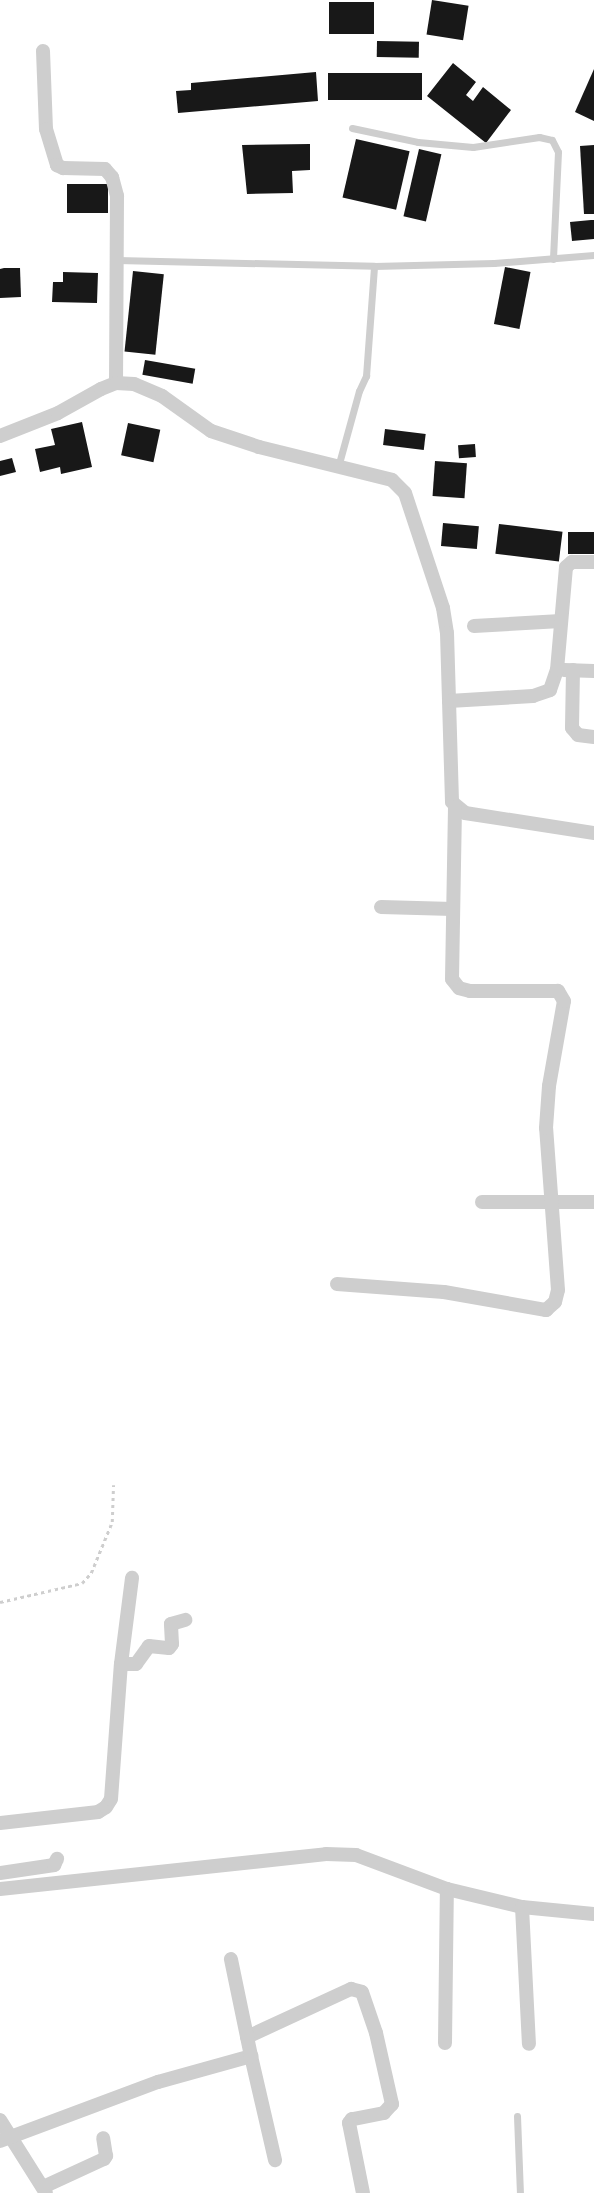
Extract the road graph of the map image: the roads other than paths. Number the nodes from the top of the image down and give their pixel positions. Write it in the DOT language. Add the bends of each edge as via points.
graph roads {
  1 [pos="43,51"];
  2 [pos="352,128"];
  3 [pos="594,255"];
  4 [pos="553,259"];
  5 [pos="117,260"];
  6 [pos="374,266"];
  7 [pos="116,383"];
  8 [pos="0,436"];
  9 [pos="337,468"];
  10 [pos="594,562"];
  11 [pos="561,621"];
  12 [pos="474,626"];
  13 [pos="557,670"];
  14 [pos="573,670"];
  15 [pos="594,671"];
  16 [pos="449,701"];
  17 [pos="594,737"];
  18 [pos="455,807"];
  19 [pos="594,833"];
  20 [pos="381,907"];
  21 [pos="453,909"];
  22 [pos="482,1202"];
  23 [pos="594,1202"];
  24 [pos="552,1204"];
  25 [pos="337,1284"];
  26 [pos="132,1578"];
  27 [pos="185,1620"];
  28 [pos="121,1664"];
  29 [pos="0,1823"];
  30 [pos="57,1859"];
  31 [pos="0,1873"];
  32 [pos="0,1889"];
  33 [pos="447,1889"];
  34 [pos="522,1907"];
  35 [pos="594,1914"];
  36 [pos="231,1959"];
  37 [pos="247,2037"];
  38 [pos="445,2043"];
  39 [pos="529,2045"];
  40 [pos="251,2056"];
  41 [pos="517,2116"];
  42 [pos="0,2120"];
  43 [pos="103,2138"];
  44 [pos="5,2139"];
  45 [pos="275,2160"];
  46 [pos="45,2190"];
  47 [pos="363,2193"];
  48 [pos="520,2193"];
  1 -- 5 [label="street" via="46,129 54,157 63,168 105,169 113,177"];
  2 -- 4 [label="lane" via="418,142 473,147 539,137 552,140 558,152"];
  3 -- 4 [label="lane"];
  4 -- 6 [label="lane"];
  5 -- 6 [label="lane"];
  5 -- 7 [label="street"];
  6 -- 9 [label="lane" via="366,376"];
  7 -- 8 [label="street"];
  7 -- 9 [label="street" via="149,388 211,431"];
  9 -- 16 [label="street" via="392,480 405,493 443,608"];
  10 -- 11 [label="street" via="568,564"];
  11 -- 12 [label="street"];
  11 -- 13 [label="street"];
  13 -- 14 [label="street"];
  13 -- 16 [label="street" via="543,694"];
  14 -- 15 [label="street"];
  14 -- 17 [label="street" via="572,728 578,735"];
  16 -- 18 [label="street" via="450,797"];
  18 -- 19 [label="street" via="465,813"];
  18 -- 21 [label="street"];
  20 -- 21 [label="street"];
  21 -- 24 [label="street" via="450,974 459,988 558,991 564,1001 546,1128"];
  22 -- 24 [label="street"];
  23 -- 24 [label="street"];
  24 -- 25 [label="street" via="558,1290 555,1302 546,1310 444,1292"];
  26 -- 28 [label="street"];
  27 -- 28 [label="street" via="170,1624 169,1648 149,1646 136,1664"];
  28 -- 29 [label="street" via="111,1799 106,1807"];
  30 -- 31 [label="street" via="54,1865"];
  32 -- 33 [label="street" via="326,1854 356,1855"];
  33 -- 34 [label="street"];
  33 -- 38 [label="street"];
  34 -- 35 [label="street"];
  34 -- 39 [label="street"];
  36 -- 37 [label="street"];
  37 -- 40 [label="street"];
  37 -- 47 [label="street" via="351,1989 362,1992 392,2104 384,2113 349,2123"];
  40 -- 44 [label="street" via="158,2081"];
  40 -- 45 [label="street"];
  41 -- 48 [label="lane"];
  42 -- 44 [label="street"];
  43 -- 46 [label="street" via="104,2159"];
  44 -- 46 [label="street"];
}
